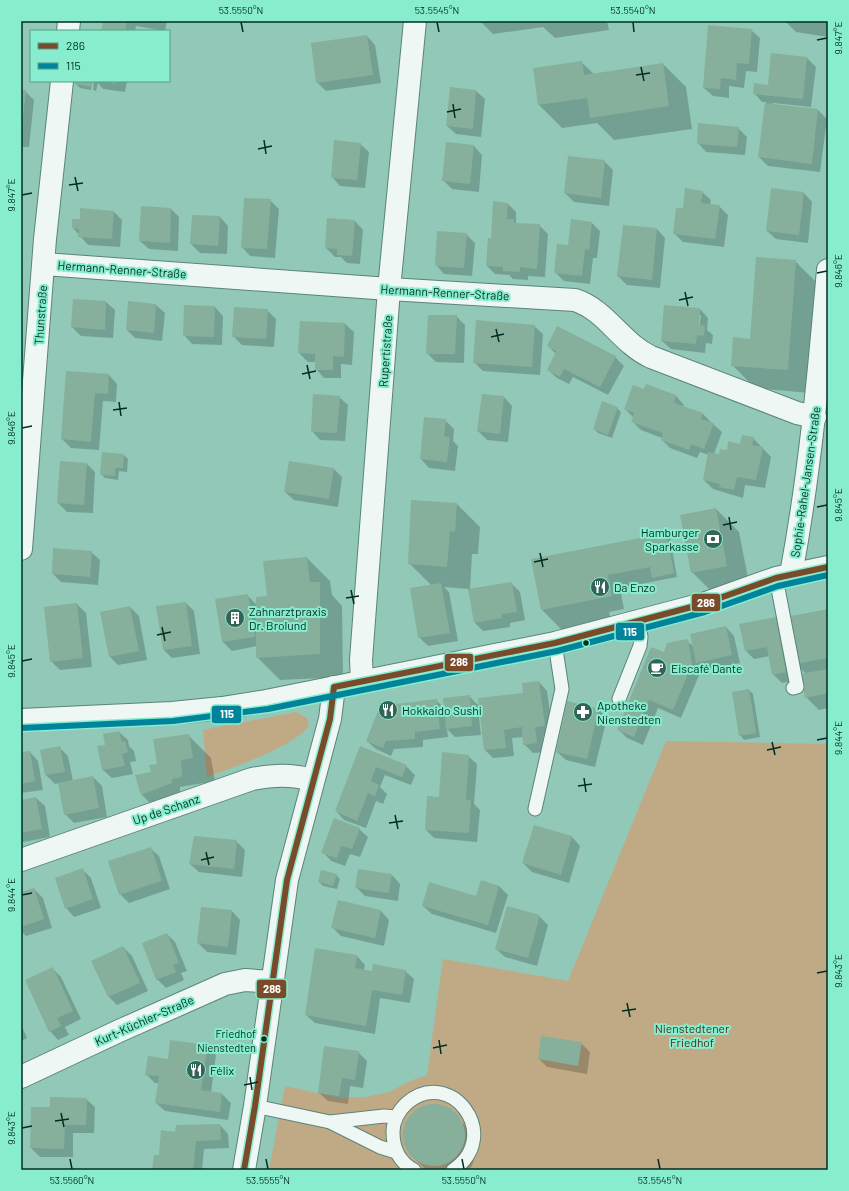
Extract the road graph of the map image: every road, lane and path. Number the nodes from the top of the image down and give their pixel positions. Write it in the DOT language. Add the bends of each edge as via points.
graph roads {
  1 [pos="414,21"];
  2 [pos="62,82"];
  3 [pos="44,264"];
  4 [pos="828,270"];
  5 [pos="389,289"];
  6 [pos="815,417"];
  7 [pos="21,549"];
  8 [pos="828,567"];
  9 [pos="784,576"];
  10 [pos="638,621"];
  11 [pos="555,643"];
  12 [pos="362,681"];
  13 [pos="334,687"];
  14 [pos="793,688"];
  15 [pos="619,700"];
  16 [pos="21,720"];
  17 [pos="313,780"];
  18 [pos="535,809"];
  19 [pos="21,860"];
  20 [pos="272,982"];
  21 [pos="21,1077"];
  22 [pos="255,1106"];
  23 [pos="396,1117"];
  24 [pos="330,1122"];
  25 [pos="396,1152"];
  26 [pos="244,1170"];
  27 [pos="414,1170"];
  28 [pos="453,1170"];
  1 -- 5 [label="street, Rupertistraße"];
  2 -- 3 [label="street, Thunstraße"];
  3 -- 5 [label="street, Hermann-Renner-Straße"];
  3 -- 7 [label="street, Thunstraße"];
  4 -- 6 [label="street, Sophie-Rahel-Jansen-Straße"];
  5 -- 6 [label="street, Hermann-Renner-Straße" via="539,297 580,302 595,309 638,351 797,413"];
  5 -- 12 [label="street, Rupertistraße" via="361,660"];
  6 -- 9 [label="street, Sophie-Rahel-Jansen-Straße" via="799,530"];
  8 -- 9 [label="street"];
  9 -- 10 [label="street" via="703,604"];
  9 -- 14 [label="lane" via="797,687"];
  10 -- 11 [label="street"];
  10 -- 15 [label="lane" via="640,646"];
  11 -- 12 [label="street"];
  11 -- 18 [label="lane" via="562,688"];
  12 -- 13 [label="street"];
  13 -- 16 [label="street" via="208,710"];
  13 -- 17 [label="street" via="330,719"];
  17 -- 19 [label="street, Up de Schanz" via="295,775 252,780"];
  17 -- 20 [label="street" via="287,880"];
  20 -- 21 [label="street, Kurt-Küchler-Straße" via="245,980 225,984"];
  20 -- 22 [label="street"];
  22 -- 24 [label="lane"];
  22 -- 26 [label="street"];
  23 -- 24 [label="lane"];
  23 -- 25 [label="lane" via="393,1140"];
  23 -- 28 [label="lane" via="402,1107 411,1100 432,1093 444,1094 463,1105 474,1127 474,1140 470,1153 462,1164"];
  24 -- 25 [label="lane"];
  25 -- 27 [label="lane" via="407,1166"];
}
